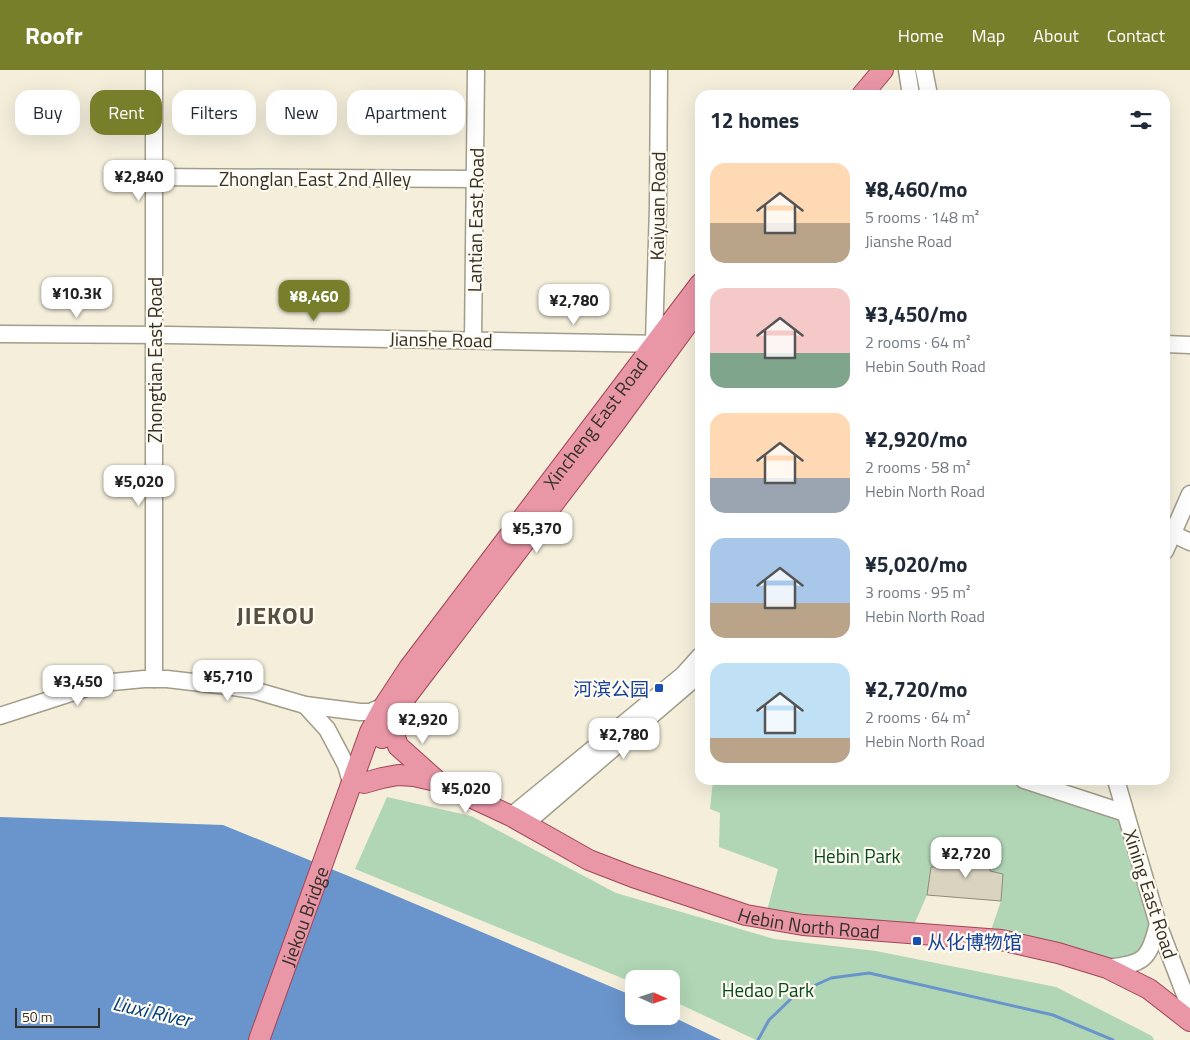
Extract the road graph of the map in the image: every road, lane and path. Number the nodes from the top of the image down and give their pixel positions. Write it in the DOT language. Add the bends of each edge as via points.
graph roads {
  1 [pos="154,70"];
  2 [pos="476,70"];
  3 [pos="659,70"];
  4 [pos="867,70"];
  5 [pos="883,70"];
  6 [pos="907,70"];
  7 [pos="924,70"];
  8 [pos="851,90"];
  9 [pos="866,90"];
  10 [pos="910,90"];
  11 [pos="928,90"];
  12 [pos="154,177"];
  13 [pos="475,179"];
  14 [pos="695,292"];
  15 [pos="695,312"];
  16 [pos="0,334"];
  17 [pos="154,335"];
  18 [pos="473,340"];
  19 [pos="663,344"];
  20 [pos="1170,344"];
  21 [pos="1190,345"];
  22 [pos="1190,494"];
  23 [pos="1170,530"];
  24 [pos="1170,532"];
  25 [pos="1190,542"];
  26 [pos="695,671"];
  27 [pos="154,679"];
  28 [pos="305,705"];
  29 [pos="387,714"];
  30 [pos="0,716"];
  31 [pos="436,781"];
  32 [pos="1039,785"];
  33 [pos="1117,785"];
  34 [pos="356,787"];
  35 [pos="1125,813"];
  36 [pos="518,820"];
  37 [pos="1158,924"];
  38 [pos="1107,968"];
  39 [pos="1190,1008"];
  40 [pos="1190,1021"];
  41 [pos="259,1040"];
  42 [pos="273,1040"];
  1 -- 12 [label="street, Zhongtian East Road"];
  2 -- 13 [label="street, Lantian East Road"];
  3 -- 19 [label="street, Kaiyuan Road" via="658,206"];
  4 -- 8 [label="main road"];
  5 -- 9 [label="main road"];
  6 -- 10 [label="street"];
  7 -- 11 [label="street"];
  12 -- 13 [label="street, Zhonglan East 2nd Alley"];
  12 -- 17 [label="street, Zhongtian East Road"];
  13 -- 18 [label="street, Lantian East Road"];
  14 -- 19 [label="main road, Xincheng East Road"];
  15 -- 19 [label="main road, Xincheng East Road"];
  16 -- 17 [label="street, Jianshe Road"];
  17 -- 18 [label="street, Jianshe Road"];
  17 -- 27 [label="street, Zhongtian East Road"];
  18 -- 19 [label="street, Jianshe Road"];
  19 -- 29 [label="main road, Xincheng East Road" via="462,625 406,697"];
  20 -- 21 [label="street"];
  22 -- 23 [label="street"];
  24 -- 25 [label="street"];
  26 -- 36 [label="street" via="687,686"];
  27 -- 28 [label="street" via="253,690"];
  27 -- 30 [label="street" via="102,683"];
  28 -- 29 [label="street"];
  28 -- 34 [label="street" via="327,729"];
  29 -- 31 [label="main road, Hebin North Road" via="398,746"];
  29 -- 34 [label="main road, Xincheng East Road" via="377,750"];
  31 -- 34 [label="main road, Hebin North Road" via="398,775"];
  31 -- 36 [label="main road, Hebin North Road"];
  32 -- 35 [label="street"];
  33 -- 35 [label="street, Xining East Road"];
  34 -- 41 [label="main road, Jiekou Bridge"];
  34 -- 42 [label="main road, Jiekou Bridge"];
  35 -- 37 [label="street, Xining East Road"];
  36 -- 38 [label="main road, Hebin North Road" via="589,860 746,915 803,925 1001,940"];
  37 -- 38 [label="street" via="1151,949 1142,960"];
  37 -- 39 [label="street, Xining East Road"];
  38 -- 40 [label="main road, Hebin North Road" via="1149,989"];
}
